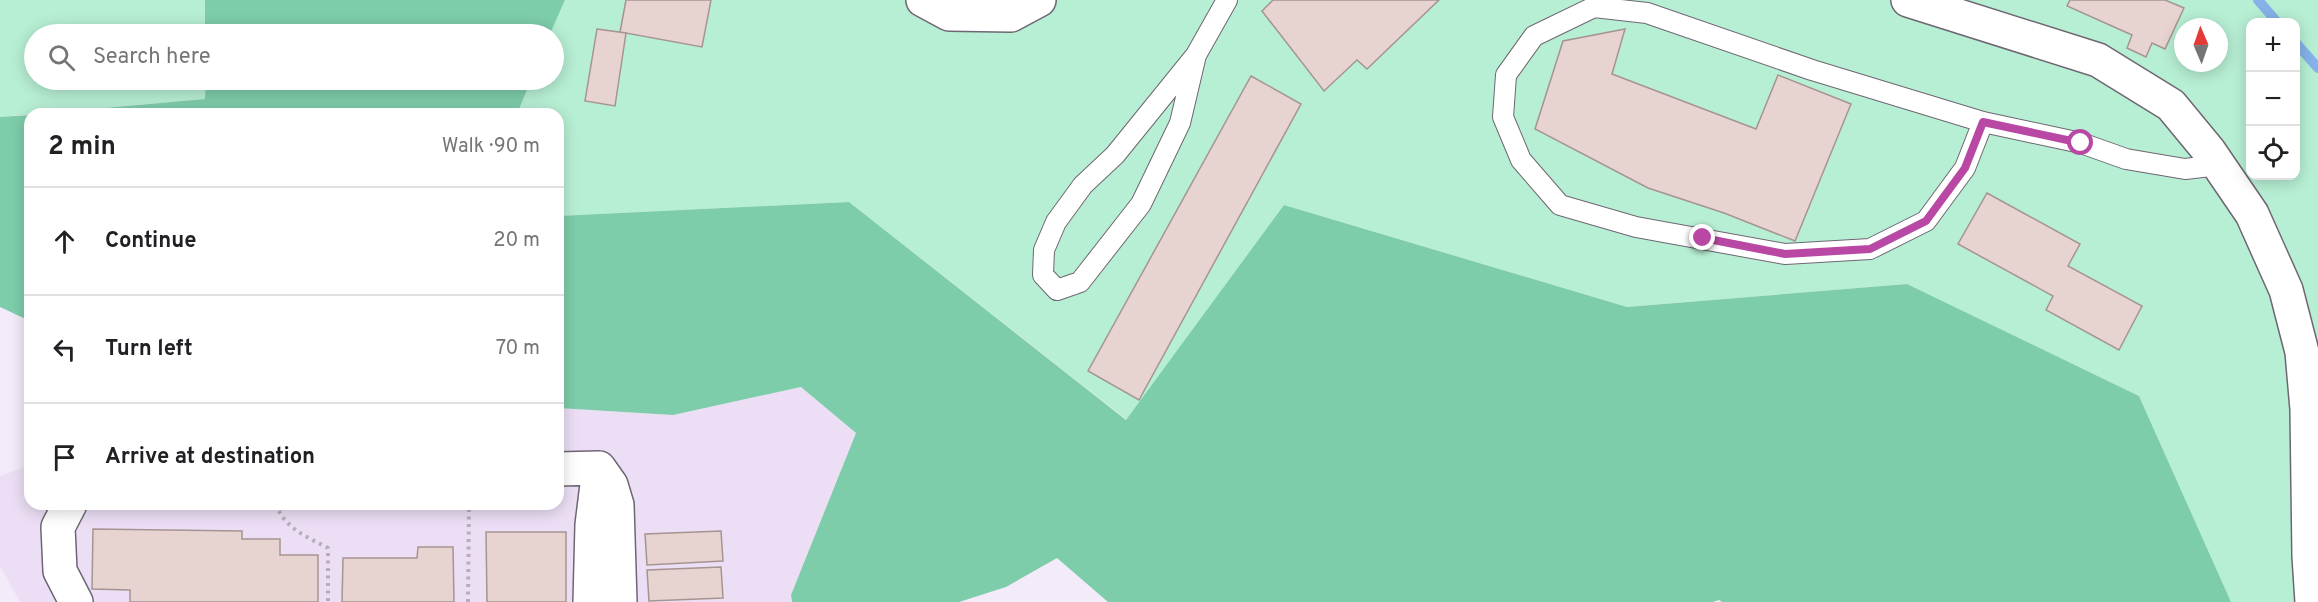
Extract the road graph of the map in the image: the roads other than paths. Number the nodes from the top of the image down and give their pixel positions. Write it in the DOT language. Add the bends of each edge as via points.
graph roads {
  1 [pos="922,0"];
  2 [pos="1039,0"];
  3 [pos="1227,0"];
  4 [pos="1908,0"];
  5 [pos="1196,55"];
  6 [pos="1983,122"];
  7 [pos="2218,165"];
  8 [pos="599,468"];
  9 [pos="564,469"];
  10 [pos="67,510"];
  11 [pos="76,602"];
  12 [pos="590,602"];
  13 [pos="620,602"];
  14 [pos="2312,602"];
  1 -- 2 [label="street" via="949,14 1011,15"];
  3 -- 5 [label="lane"];
  4 -- 7 [label="street" via="2098,60 2171,105"];
  5 -- 5 [label="lane" via="1180,123 1141,204 1080,282 1057,290 1043,275 1044,250 1056,222 1083,185 1115,155"];
  6 -- 6 [label="lane" via="1812,70 1647,13 1594,7 1534,36 1506,75 1503,117 1521,160 1560,206 1636,227 1785,254 1870,249 1926,221 1965,168"];
  6 -- 7 [label="lane" via="2081,143 2126,159 2185,169"];
  7 -- 14 [label="street" via="2257,225 2286,290 2302,352"];
  8 -- 9 [label="street"];
  8 -- 12 [label="street" via="592,525"];
  8 -- 13 [label="street" via="611,485 617,505"];
  10 -- 11 [label="street" via="58,527 60,572"];
}
